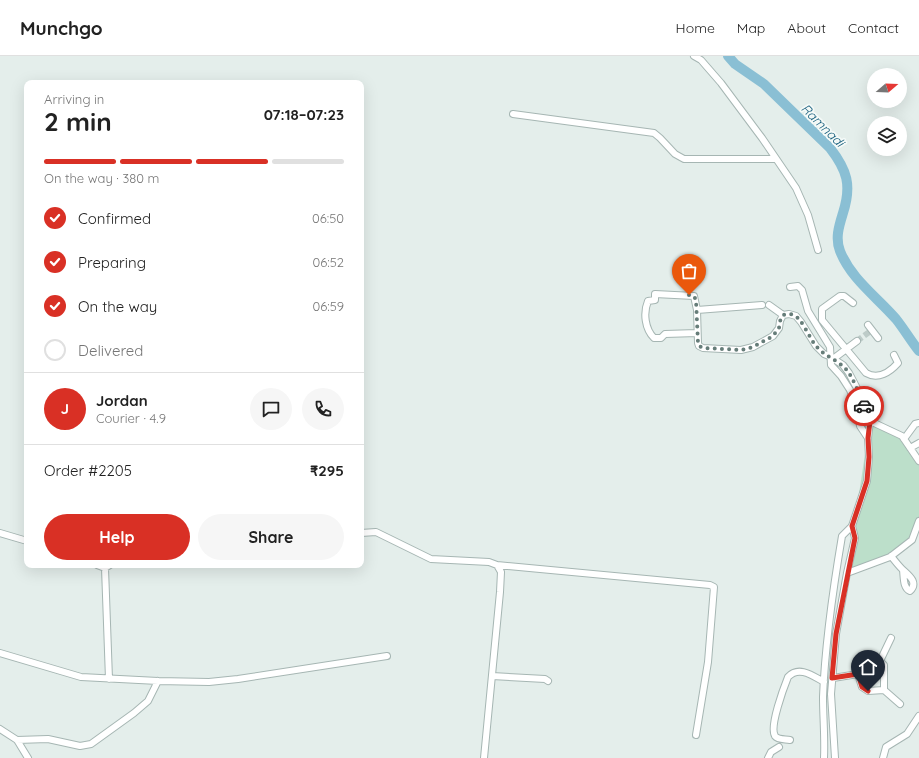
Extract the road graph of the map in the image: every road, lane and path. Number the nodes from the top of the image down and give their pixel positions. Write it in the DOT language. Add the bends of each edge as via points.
graph roads {
  1 [pos="694,56"];
  2 [pos="513,114"];
  3 [pos="776,159"];
  4 [pos="818,250"];
  5 [pos="790,287"];
  6 [pos="853,303"];
  7 [pos="762,305"];
  8 [pos="769,305"];
  9 [pos="697,310"];
  10 [pos="783,315"];
  11 [pos="868,325"];
  12 [pos="697,333"];
  13 [pos="878,338"];
  14 [pos="857,341"];
  15 [pos="846,349"];
  16 [pos="894,356"];
  17 [pos="831,358"];
  18 [pos="870,421"];
  19 [pos="919,423"];
  20 [pos="868,438"];
  21 [pos="904,439"];
  22 [pos="919,443"];
  23 [pos="910,448"];
  24 [pos="919,461"];
  25 [pos="919,522"];
  26 [pos="852,526"];
  27 [pos="918,530"];
  28 [pos="0,533"];
  29 [pos="364,533"];
  30 [pos="24,540"];
  31 [pos="891,556"];
  32 [pos="497,564"];
  33 [pos="108,568"];
  34 [pos="903,570"];
  35 [pos="847,574"];
  36 [pos="891,638"];
  37 [pos="0,653"];
  38 [pos="387,656"];
  39 [pos="880,661"];
  40 [pos="858,674"];
  41 [pos="492,676"];
  42 [pos="832,678"];
  43 [pos="109,679"];
  44 [pos="548,680"];
  45 [pos="158,681"];
  46 [pos="824,682"];
  47 [pos="884,690"];
  48 [pos="900,704"];
  49 [pos="919,716"];
  50 [pos="0,729"];
  51 [pos="696,735"];
  52 [pos="17,740"];
  53 [pos="790,740"];
  54 [pos="779,747"];
  55 [pos="28,758"];
  56 [pos="484,758"];
  57 [pos="768,758"];
  58 [pos="824,758"];
  59 [pos="835,758"];
  60 [pos="883,758"];
  1 -- 3 [label="street" via="722,83"];
  2 -- 3 [label="street" via="654,133 675,154 684,159"];
  3 -- 4 [label="street" via="796,188 808,215"];
  5 -- 17 [label="street" via="798,286 802,290 808,311 830,347"];
  6 -- 15 [label="street" via="840,296 822,309 822,320"];
  7 -- 9 [label="street"];
  8 -- 10 [label="street"];
  9 -- 12 [label="street"];
  9 -- 12 [label="street" via="694,296 689,295 655,294 654,300 648,301 645,308 646,325 654,338 661,338 665,334"];
  10 -- 12 [label="street" via="773,336 753,347 741,350 703,348 699,346"];
  10 -- 17 [label="street" via="796,316 816,346"];
  11 -- 13 [label="street"];
  14 -- 15 [label="street"];
  15 -- 16 [label="street" via="871,376 884,374 894,368 898,363"];
  15 -- 17 [label="street"];
  17 -- 18 [label="street" via="843,365 849,373"];
  17 -- 20 [label="street" via="831,365 850,390 857,407 860,426"];
  18 -- 20 [label="street"];
  18 -- 21 [label="street"];
  19 -- 21 [label="street" via="915,424"];
  20 -- 26 [label="street" via="867,481"];
  21 -- 23 [label="street"];
  22 -- 23 [label="street"];
  23 -- 24 [label="street"];
  25 -- 27 [label="street"];
  26 -- 35 [label="street" via="855,538"];
  26 -- 46 [label="street" via="842,536 828,629"];
  27 -- 31 [label="street" via="912,540"];
  28 -- 30 [label="street"];
  29 -- 32 [label="street" via="376,532 431,559"];
  31 -- 34 [label="street"];
  31 -- 35 [label="street"];
  32 -- 41 [label="street" via="501,572"];
  32 -- 51 [label="street" via="710,585 714,588 708,662"];
  33 -- 43 [label="street"];
  35 -- 42 [label="street" via="836,634"];
  36 -- 39 [label="street"];
  37 -- 43 [label="street" via="81,677"];
  38 -- 45 [label="street" via="238,679 209,682"];
  39 -- 40 [label="street" via="862,666"];
  39 -- 47 [label="street" via="884,665"];
  40 -- 42 [label="street"];
  40 -- 47 [label="street" via="862,687 868,691"];
  41 -- 44 [label="street"];
  41 -- 56 [label="street"];
  42 -- 59 [label="street"];
  43 -- 45 [label="street"];
  45 -- 52 [label="street" via="148,701 91,744 80,746 48,739"];
  46 -- 53 [label="street" via="801,671 788,677 773,730 778,738"];
  46 -- 58 [label="street"];
  47 -- 48 [label="street"];
  49 -- 60 [label="street" via="907,734 886,747"];
  50 -- 52 [label="street"];
  52 -- 55 [label="street"];
  54 -- 57 [label="street" via="771,752"];
}
